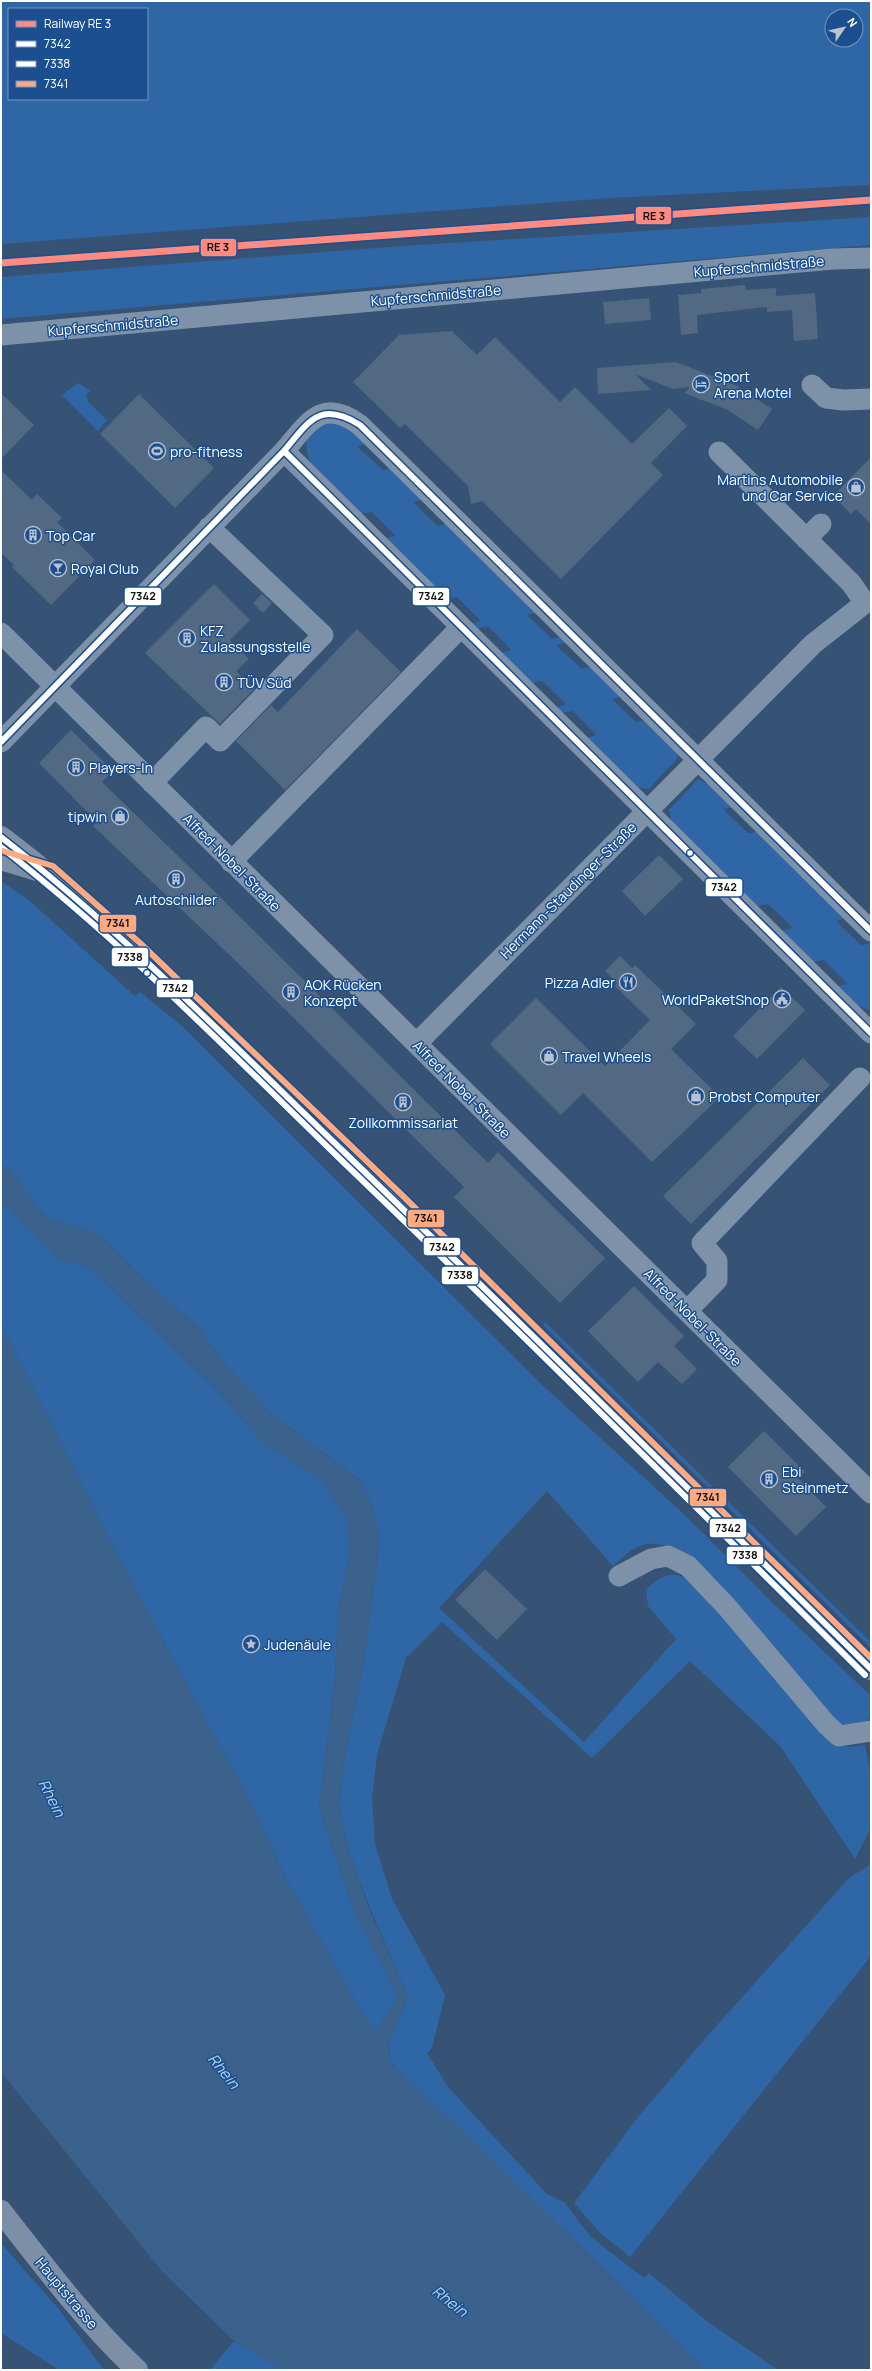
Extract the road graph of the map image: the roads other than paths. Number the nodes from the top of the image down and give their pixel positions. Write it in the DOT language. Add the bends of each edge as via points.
graph roads {
  1 [pos="871,258"];
  2 [pos="1,335"];
  3 [pos="812,385"];
  4 [pos="871,399"];
  5 [pos="284,451"];
  6 [pos="720,452"];
  7 [pos="821,524"];
  8 [pos="209,527"];
  9 [pos="806,539"];
  10 [pos="868,601"];
  11 [pos="461,627"];
  12 [pos="1,633"];
  13 [pos="54,686"];
  14 [pos="1,742"];
  15 [pos="699,759"];
  16 [pos="152,783"];
  17 [pos="647,811"];
  18 [pos="1,837"];
  19 [pos="1,859"];
  20 [pos="232,862"];
  21 [pos="48,873"];
  22 [pos="871,930"];
  23 [pos="870,1031"];
  24 [pos="417,1043"];
  25 [pos="860,1078"];
  26 [pos="687,1311"];
  27 [pos="871,1493"];
  28 [pos="619,1576"];
  29 [pos="871,1669"];
  30 [pos="871,1731"];
  31 [pos="1,2211"];
  32 [pos="137,2370"];
  1 -- 2 [label="street, Kupferschmidstraße" via="756,266"];
  3 -- 4 [label="street" via="826,398"];
  5 -- 8 [label="street"];
  5 -- 11 [label="street"];
  5 -- 15 [label="street" via="307,424 322,414 334,411 347,415 377,441"];
  6 -- 9 [label="street, Hermann-Staudinger-Straße"];
  7 -- 9 [label="street"];
  8 -- 13 [label="street"];
  8 -- 16 [label="street" via="323,635 220,740 206,727"];
  9 -- 10 [label="street, Hermann-Staudinger-Straße"];
  10 -- 15 [label="street, Hermann-Staudinger-Straße" via="813,644"];
  11 -- 17 [label="street"];
  11 -- 20 [label="street"];
  12 -- 13 [label="street, Alfred-Nobel-Straße"];
  13 -- 14 [label="street"];
  13 -- 16 [label="street, Alfred-Nobel-Straße"];
  15 -- 17 [label="street, Hermann-Staudinger-Straße"];
  15 -- 22 [label="street"];
  16 -- 20 [label="street, Alfred-Nobel-Straße"];
  17 -- 23 [label="street"];
  17 -- 24 [label="street, Hermann-Staudinger-Straße"];
  18 -- 21 [label="main road"];
  19 -- 21 [label="main road"];
  20 -- 24 [label="street, Alfred-Nobel-Straße"];
  21 -- 29 [label="main road" via="134,949 398,1203"];
  24 -- 26 [label="street, Alfred-Nobel-Straße"];
  25 -- 26 [label="street" via="702,1243 717,1261 717,1280"];
  26 -- 27 [label="street, Alfred-Nobel-Straße"];
  28 -- 30 [label="street" via="651,1559 668,1556 688,1566 839,1736"];
  31 -- 32 [label="main road, Hauptstrasse" via="60,2287"];
}
